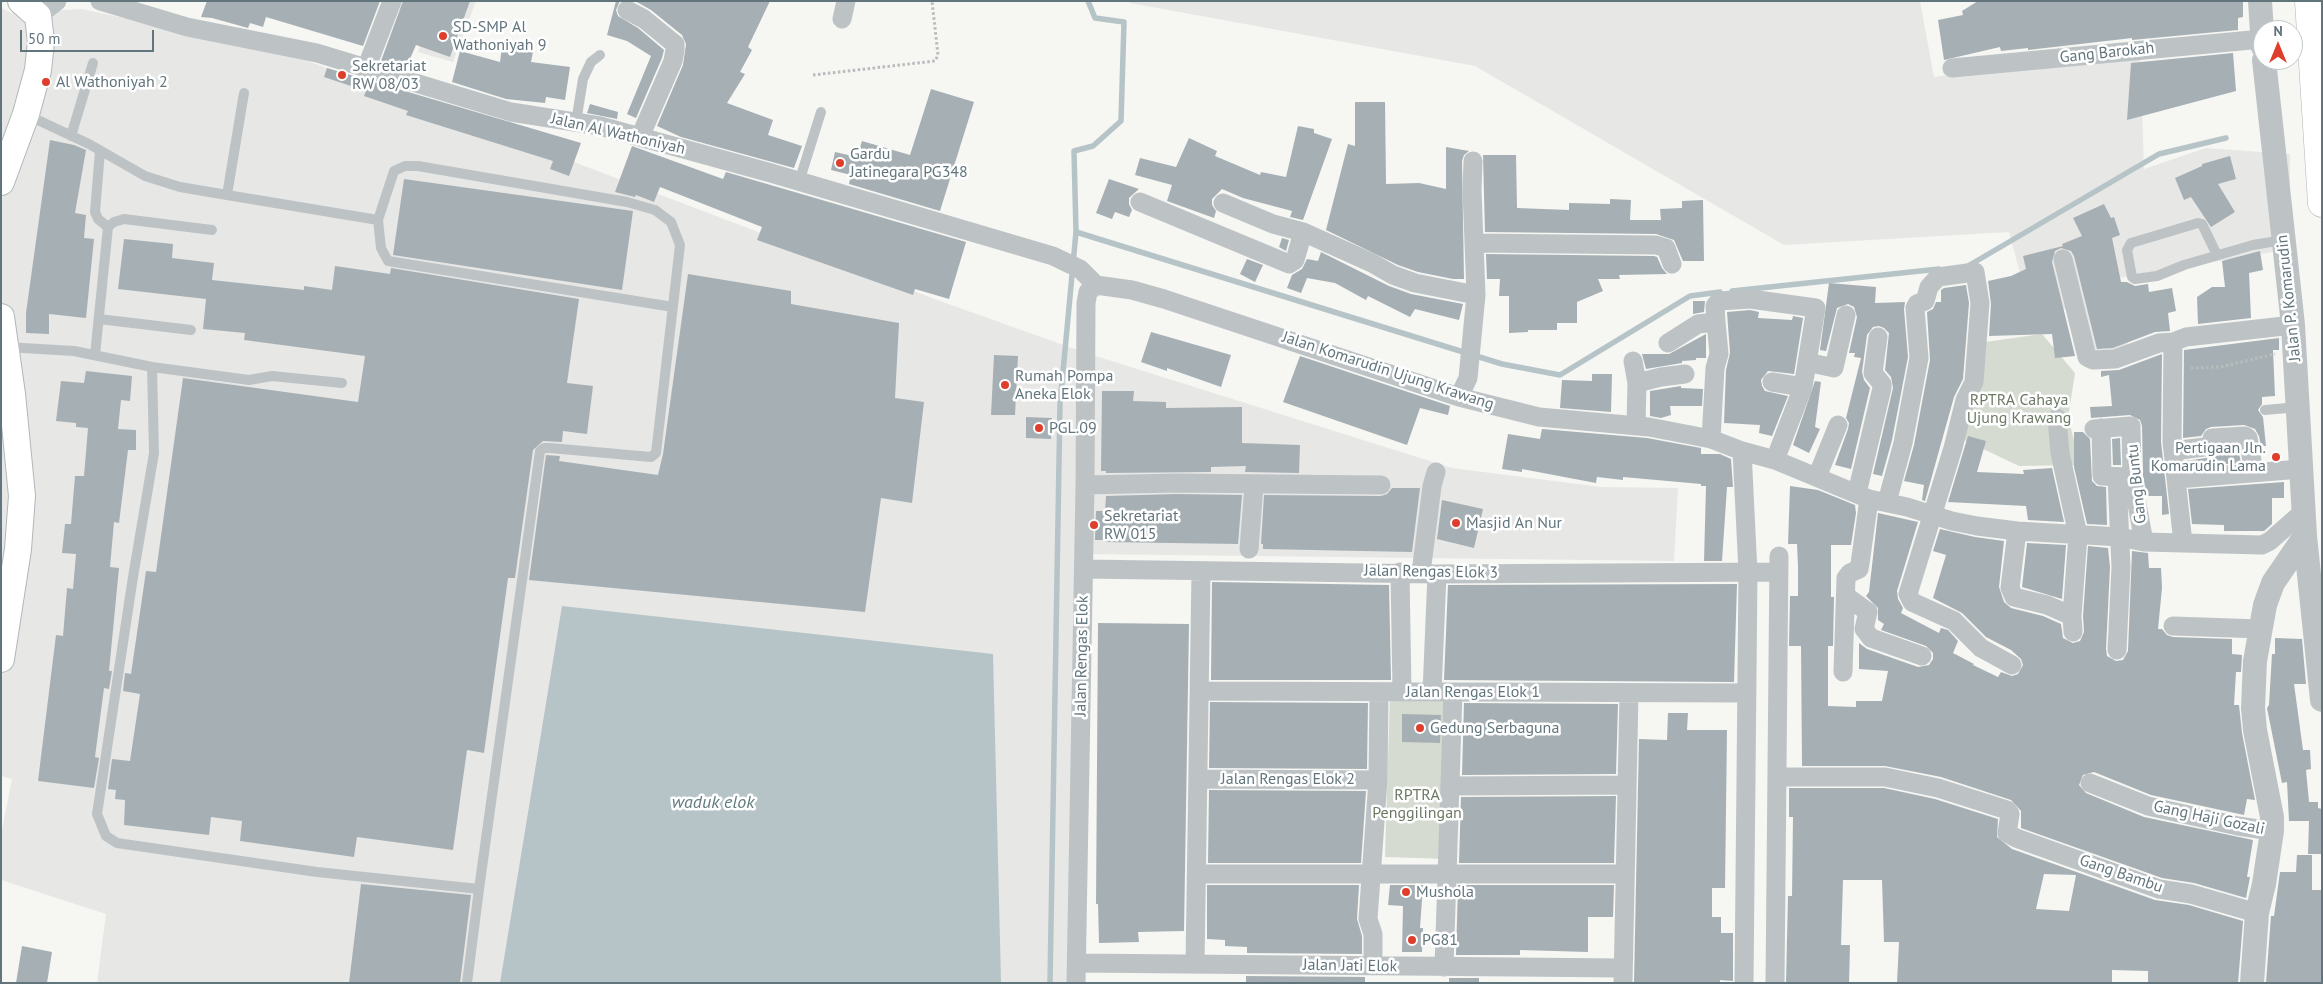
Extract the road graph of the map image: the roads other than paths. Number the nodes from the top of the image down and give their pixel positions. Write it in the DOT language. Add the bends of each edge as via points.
graph roads {
  1 [pos="100,1"];
  2 [pos="392,1"];
  3 [pos="2260,1"];
  4 [pos="2309,1"];
  5 [pos="39,6"];
  6 [pos="139,7"];
  7 [pos="627,10"];
  8 [pos="2261,20"];
  9 [pos="2253,50"];
  10 [pos="600,56"];
  11 [pos="93,64"];
  12 [pos="366,68"];
  13 [pos="1952,68"];
  14 [pos="2265,70"];
  15 [pos="244,94"];
  16 [pos="821,112"];
  17 [pos="26,114"];
  18 [pos="576,122"];
  19 [pos="71,136"];
  20 [pos="640,137"];
  21 [pos="100,151"];
  22 [pos="1473,161"];
  23 [pos="1,182"];
  24 [pos="800,182"];
  25 [pos="227,195"];
  26 [pos="1140,202"];
  27 [pos="1223,203"];
  28 [pos="2322,203"];
  29 [pos="378,220"];
  30 [pos="108,227"];
  31 [pos="212,230"];
  32 [pos="1303,232"];
  33 [pos="2283,240"];
  34 [pos="1475,243"];
  35 [pos="2217,255"];
  36 [pos="2063,259"];
  37 [pos="1672,264"];
  38 [pos="1096,285"];
  39 [pos="1476,295"];
  40 [pos="673,307"];
  41 [pos="1846,315"];
  42 [pos="1,317"];
  43 [pos="99,319"];
  44 [pos="1716,322"];
  45 [pos="2293,325"];
  46 [pos="191,330"];
  47 [pos="1878,336"];
  48 [pos="2173,342"];
  49 [pos="1668,343"];
  50 [pos="6,347"];
  51 [pos="95,355"];
  52 [pos="1633,361"];
  53 [pos="1807,362"];
  54 [pos="152,367"];
  55 [pos="1685,374"];
  56 [pos="342,382"];
  57 [pos="1772,382"];
  58 [pos="1637,383"];
  59 [pos="1803,387"];
  60 [pos="1459,397"];
  61 [pos="2299,407"];
  62 [pos="2265,410"];
  63 [pos="2057,418"];
  64 [pos="1838,425"];
  65 [pos="1636,426"];
  66 [pos="1711,439"];
  67 [pos="2173,447"];
  68 [pos="1742,451"];
  69 [pos="1775,460"];
  70 [pos="2301,469"];
  71 [pos="1436,472"];
  72 [pos="2254,472"];
  73 [pos="1817,477"];
  74 [pos="2124,477"];
  75 [pos="2177,479"];
  76 [pos="1085,485"];
  77 [pos="1254,485"];
  78 [pos="1381,486"];
  79 [pos="1871,498"];
  80 [pos="2304,511"];
  81 [pos="1932,515"];
  82 [pos="2017,532"];
  83 [pos="2078,535"];
  84 [pos="2305,536"];
  85 [pos="2120,537"];
  86 [pos="2144,542"];
  87 [pos="2183,543"];
  88 [pos="1249,549"];
  89 [pos="1084,569"];
  90 [pos="1201,571"];
  91 [pos="1400,572"];
  92 [pos="1748,572"];
  93 [pos="1429,573"];
  94 [pos="1846,596"];
  95 [pos="6,603"];
  96 [pos="2173,626"];
  97 [pos="2261,628"];
  98 [pos="2117,650"];
  99 [pos="1922,656"];
  100 [pos="1,659"];
  101 [pos="2012,665"];
  102 [pos="1843,672"];
  103 [pos="1200,691"];
  104 [pos="1379,692"];
  105 [pos="1402,692"];
  106 [pos="1432,692"];
  107 [pos="1454,692"];
  108 [pos="1629,693"];
  109 [pos="1747,693"];
  110 [pos="2322,700"];
  111 [pos="1778,777"];
  112 [pos="1198,779"];
  113 [pos="1378,780"];
  114 [pos="2090,783"];
  115 [pos="1627,785"];
  116 [pos="1450,786"];
  117 [pos="2272,831"];
  118 [pos="1197,874"];
  119 [pos="1372,874"];
  120 [pos="1447,874"];
  121 [pos="1625,874"];
  122 [pos="479,889"];
  123 [pos="2257,913"];
  124 [pos="1077,963"];
  125 [pos="1195,964"];
  126 [pos="1444,966"];
  127 [pos="1377,970"];
  128 [pos="1419,974"];
  129 [pos="1623,975"];
  130 [pos="467,983"];
  131 [pos="1076,983"];
  132 [pos="1744,983"];
  133 [pos="1775,983"];
  134 [pos="2252,983"];
  1 -- 6 [label="street, Jalan Al Wathoniyah"];
  2 -- 12 [label="street"];
  3 -- 8 [label="street, Jalan P. Komarudin"];
  4 -- 28 [label="highway"];
  5 -- 17 [label="main road" via="41,42 38,70"];
  6 -- 12 [label="street, Jalan Al Wathoniyah" via="187,27 317,53"];
  7 -- 20 [label="street" via="675,44 673,61"];
  9 -- 13 [label="street, Gang Barokah"];
  10 -- 18 [label="lane" via="591,62 583,79"];
  11 -- 19 [label="lane"];
  12 -- 18 [label="street, Jalan Al Wathoniyah" via="511,112"];
  14 -- 33 [label="street, Jalan P. Komarudin"];
  15 -- 25 [label="lane"];
  16 -- 24 [label="lane"];
  17 -- 19 [label="lane"];
  17 -- 23 [label="main road"];
  18 -- 20 [label="street, Jalan Al Wathoniyah"];
  19 -- 21 [label="lane"];
  20 -- 24 [label="street, Jalan Al Wathoniyah"];
  21 -- 25 [label="lane" via="145,176 180,187"];
  21 -- 30 [label="lane" via="95,212"];
  22 -- 34 [label="street"];
  24 -- 38 [label="street, Jalan Al Wathoniyah" via="1053,256 1080,270"];
  25 -- 29 [label="lane"];
  26 -- 32 [label="street" via="1289,264 1295,260"];
  27 -- 32 [label="street" via="1273,224"];
  29 -- 40 [label="lane" via="381,248 388,260"];
  29 -- 40 [label="lane" via="394,171 405,166 627,202 656,210 671,222 680,245"];
  30 -- 31 [label="lane" via="124,219"];
  30 -- 43 [label="lane"];
  32 -- 39 [label="street" via="1393,275"];
  33 -- 35 [label="lane"];
  33 -- 45 [label="street, Jalan P. Komarudin"];
  34 -- 37 [label="street" via="1656,244 1666,248"];
  34 -- 39 [label="street"];
  35 -- 35 [label="lane" via="2202,224 2198,223 2131,243 2127,250 2133,279 2157,276"];
  36 -- 48 [label="street" via="2087,357 2093,360 2115,359 2158,343"];
  38 -- 60 [label="street, Jalan Komarudin Ujung Krawang" via="1164,298"];
  38 -- 76 [label="street, Jalan Rengas Elok" via="1086,297"];
  39 -- 60 [label="street" via="1468,378"];
  40 -- 122 [label="lane" via="654,456 550,448 540,451"];
  41 -- 53 [label="street" via="1834,368"];
  42 -- 50 [label="main road"];
  43 -- 46 [label="lane"];
  43 -- 51 [label="lane"];
  44 -- 49 [label="street" via="1692,327"];
  44 -- 53 [label="street" via="1715,306 1719,301 1750,299 1816,308"];
  44 -- 66 [label="street" via="1719,354 1714,368"];
  45 -- 48 [label="street" via="2186,336"];
  45 -- 61 [label="street, Jalan P. Komarudin"];
  47 -- 79 [label="street" via="1872,373 1882,388"];
  48 -- 67 [label="street"];
  50 -- 51 [label="lane"];
  50 -- 95 [label="main road" via="22,496 18,549"];
  51 -- 54 [label="lane"];
  52 -- 58 [label="street"];
  53 -- 59 [label="street"];
  54 -- 56 [label="lane" via="249,380 272,376"];
  54 -- 122 [label="lane" via="154,453 97,814 106,836 117,843 317,872"];
  55 -- 58 [label="street"];
  57 -- 59 [label="street"];
  58 -- 65 [label="street"];
  59 -- 69 [label="street"];
  60 -- 65 [label="street, Jalan Komarudin Ujung Krawang" via="1539,417"];
  61 -- 62 [label="lane"];
  61 -- 70 [label="street, Jalan P. Komarudin"];
  63 -- 83 [label="street" via="2060,453"];
  64 -- 73 [label="street"];
  65 -- 66 [label="street, Jalan Komarudin Ujung Krawang"];
  66 -- 68 [label="street, Jalan Komarudin Ujung Krawang"];
  67 -- 72 [label="street" via="2212,446 2212,438 2245,436"];
  67 -- 75 [label="street"];
  68 -- 69 [label="street, Jalan Komarudin Ujung Krawang"];
  68 -- 92 [label="street"];
  69 -- 73 [label="street, Jalan Komarudin Ujung Krawang"];
  70 -- 72 [label="street"];
  70 -- 80 [label="street, Jalan P. Komarudin"];
  71 -- 93 [label="street" via="1432,486"];
  72 -- 75 [label="street"];
  73 -- 79 [label="street, Jalan Komarudin Ujung Krawang"];
  74 -- 74 [label="street, Gang Buntu" via="2102,476 2098,428 2131,426"];
  74 -- 85 [label="street"];
  74 -- 86 [label="street, Gang Buntu"];
  75 -- 87 [label="street"];
  76 -- 77 [label="street"];
  76 -- 89 [label="street, Jalan Rengas Elok"];
  77 -- 78 [label="street"];
  77 -- 88 [label="street"];
  79 -- 81 [label="street, Jalan Komarudin Ujung Krawang"];
  79 -- 81 [label="street" via="1903,443 1919,358 1915,308 1925,301 1929,287 1938,277 1975,272 1980,303 1978,355 1972,389 1965,400"];
  79 -- 94 [label="street" via="1859,569 1846,578"];
  80 -- 84 [label="street, Jalan P. Komarudin"];
  80 -- 87 [label="street, Jalan Komarudin Ujung Krawang" via="2270,541 2262,544"];
  81 -- 82 [label="street, Jalan Komarudin Ujung Krawang"];
  81 -- 101 [label="street" via="1908,597 1912,602 1954,620 1981,648"];
  82 -- 83 [label="street, Jalan Komarudin Ujung Krawang"];
  82 -- 83 [label="street" via="2010,588 2014,597 2047,605 2073,624"];
  83 -- 85 [label="street, Jalan Komarudin Ujung Krawang"];
  84 -- 97 [label="street" via="2273,582"];
  84 -- 110 [label="street, Jalan P. Komarudin"];
  85 -- 86 [label="street, Jalan Komarudin Ujung Krawang"];
  85 -- 98 [label="street"];
  86 -- 87 [label="street, Jalan Komarudin Ujung Krawang"];
  89 -- 90 [label="street, Jalan Rengas Elok 3"];
  89 -- 124 [label="street, Jalan Rengas Elok"];
  90 -- 91 [label="street, Jalan Rengas Elok 3"];
  90 -- 103 [label="street"];
  91 -- 93 [label="street, Jalan Rengas Elok 3"];
  91 -- 105 [label="street"];
  92 -- 93 [label="street, Jalan Rengas Elok 3"];
  92 -- 109 [label="street"];
  92 -- 111 [label="street, Jalan Rengas Elok 3" via="1779,564"];
  93 -- 106 [label="street"];
  94 -- 99 [label="street" via="1868,612 1864,629 1871,638"];
  94 -- 102 [label="street"];
  95 -- 100 [label="main road"];
  96 -- 97 [label="street"];
  97 -- 117 [label="street" via="2255,661 2253,708"];
  103 -- 104 [label="street, Jalan Rengas Elok 1"];
  103 -- 112 [label="street"];
  104 -- 105 [label="street, Jalan Rengas Elok 1"];
  104 -- 113 [label="street"];
  105 -- 106 [label="street, Jalan Rengas Elok 1"];
  106 -- 107 [label="street, Jalan Rengas Elok 1"];
  107 -- 108 [label="street, Jalan Rengas Elok 1"];
  107 -- 116 [label="street"];
  108 -- 109 [label="street, Jalan Rengas Elok 1"];
  108 -- 115 [label="street"];
  109 -- 132 [label="street"];
  111 -- 123 [label="street, Gang Bambu" via="1885,778 1938,788 2007,810 2010,812 2007,833 2016,838 2159,889 2191,894"];
  111 -- 133 [label="street"];
  112 -- 113 [label="street, Jalan Rengas Elok 2"];
  112 -- 118 [label="street"];
  113 -- 119 [label="street"];
  114 -- 117 [label="street, Gang Haji Gozali" via="2156,808"];
  115 -- 116 [label="street"];
  115 -- 121 [label="street"];
  116 -- 120 [label="street"];
  117 -- 123 [label="street"];
  118 -- 119 [label="street"];
  118 -- 125 [label="street"];
  119 -- 120 [label="street"];
  119 -- 127 [label="street" via="1368,919"];
  120 -- 121 [label="street"];
  120 -- 126 [label="street"];
  121 -- 129 [label="street"];
  122 -- 130 [label="lane"];
  123 -- 134 [label="street"];
  124 -- 125 [label="street, Jalan Jati Elok"];
  124 -- 131 [label="street, Jalan Rengas Elok"];
  125 -- 127 [label="street, Jalan Jati Elok"];
  126 -- 128 [label="street, Jalan Jati Elok"];
  126 -- 129 [label="street, Jalan Jati Elok"];
  127 -- 128 [label="street, Jalan Jati Elok"];
}
